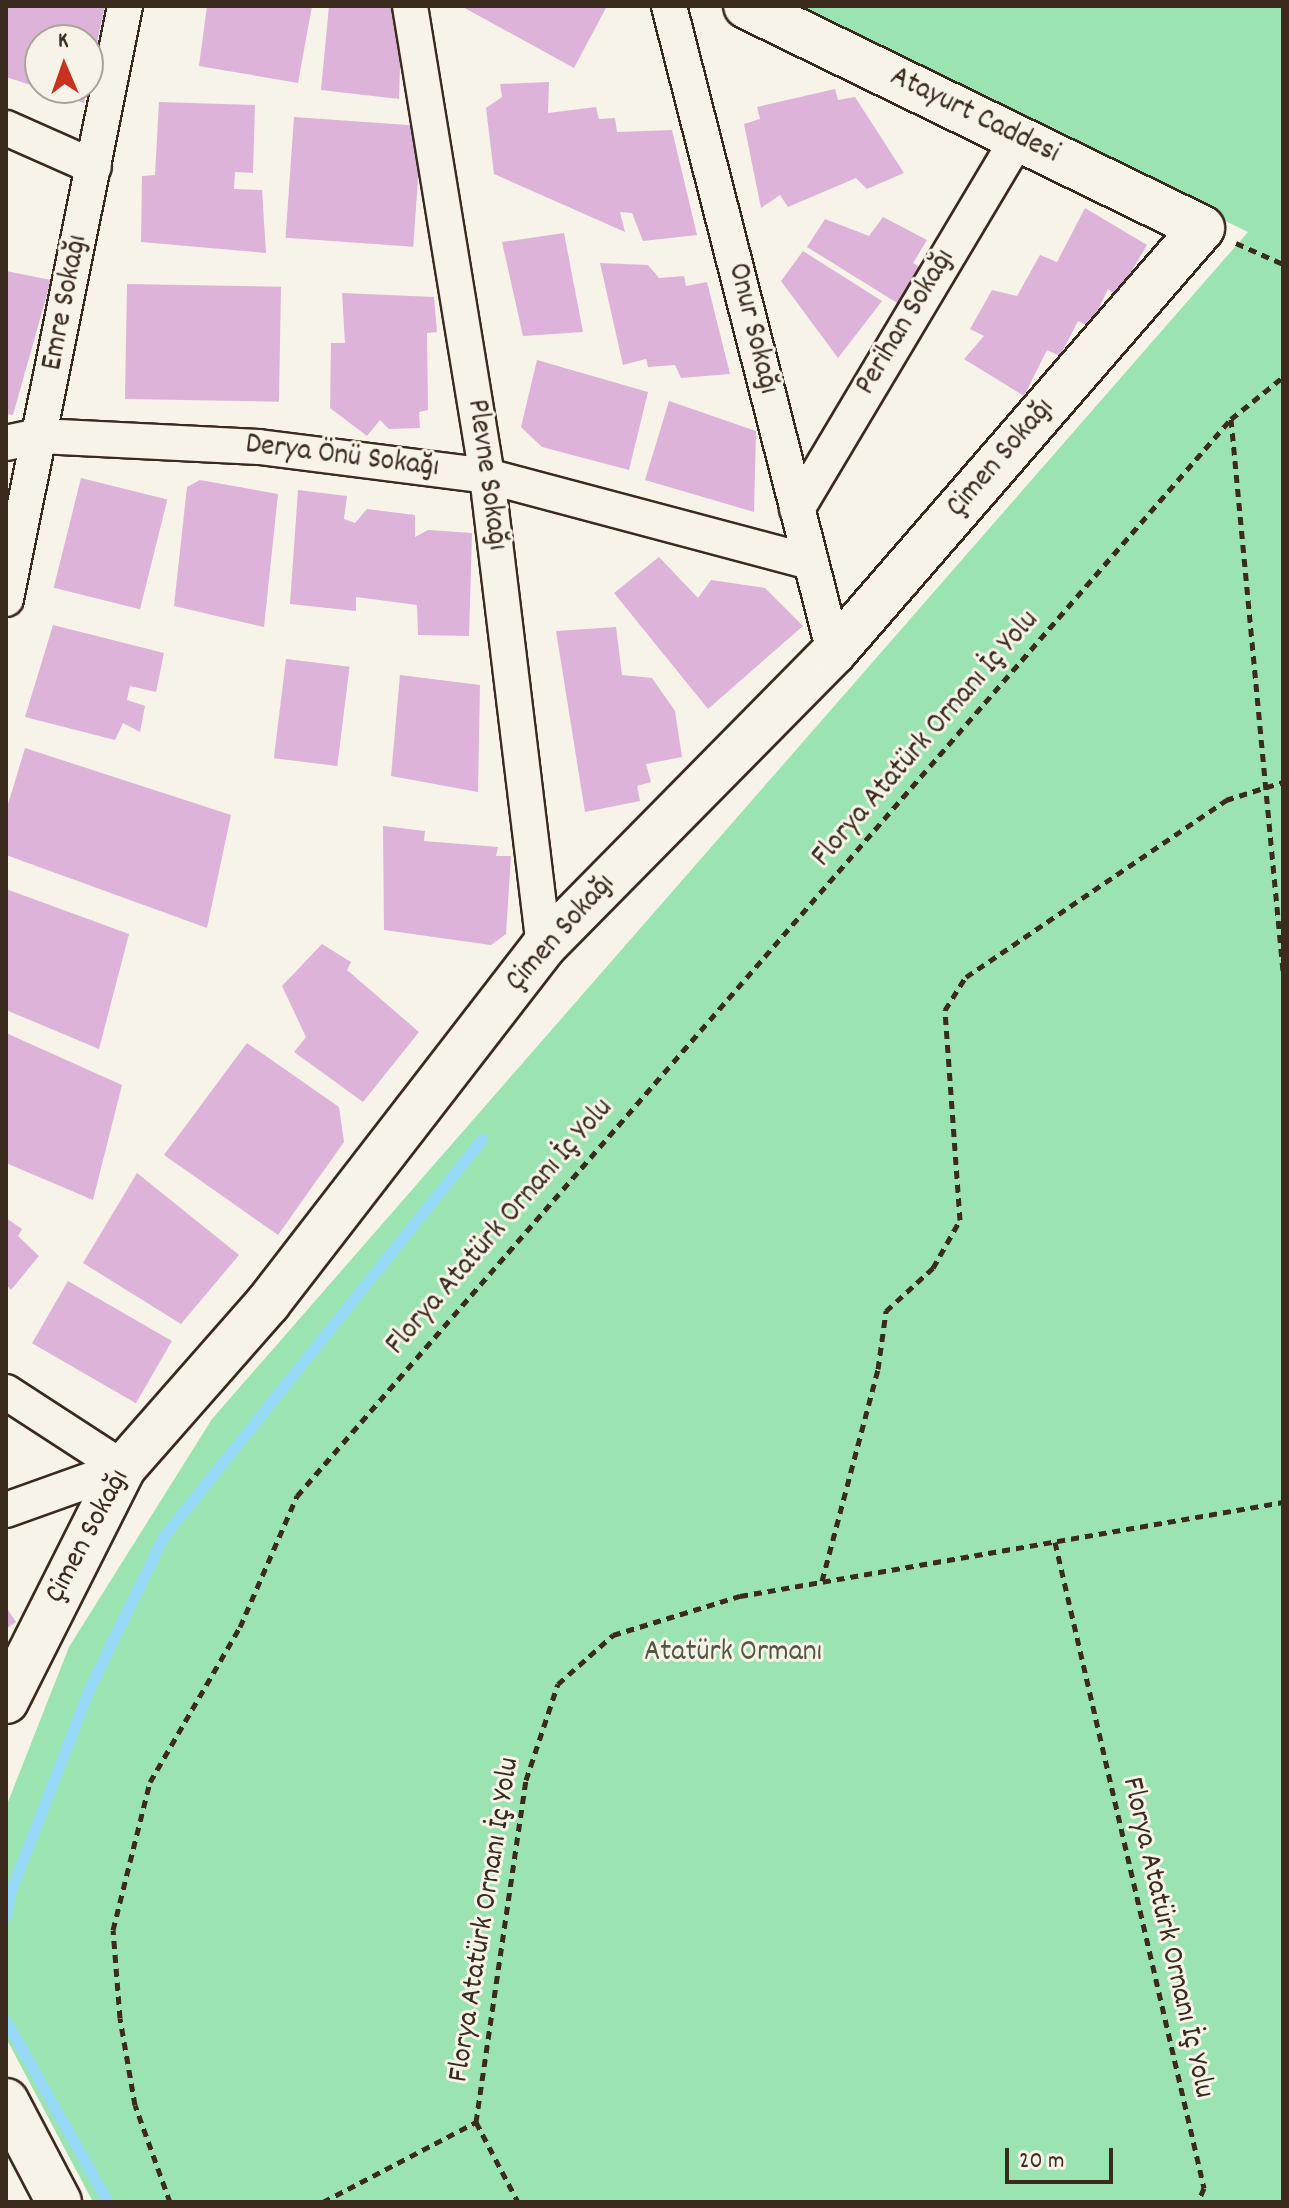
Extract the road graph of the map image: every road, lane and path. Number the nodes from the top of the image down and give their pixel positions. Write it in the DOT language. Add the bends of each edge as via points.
graph roads {
  1 [pos="125,6"];
  2 [pos="410,6"];
  3 [pos="669,6"];
  4 [pos="746,6"];
  5 [pos="6,128"];
  6 [pos="1018,138"];
  7 [pos="94,167"];
  8 [pos="1202,228"];
  9 [pos="1283,264"];
  10 [pos="1283,377"];
  11 [pos="1231,419"];
  12 [pos="40,436"];
  13 [pos="6,443"];
  14 [pos="487,476"];
  15 [pos="797,509"];
  16 [pos="811,562"];
  17 [pos="6,599"];
  18 [pos="834,652"];
  19 [pos="1283,782"];
  20 [pos="1268,787"];
  21 [pos="544,946"];
  22 [pos="1283,971"];
  23 [pos="6,1392"];
  24 [pos="123,1468"];
  25 [pos="1283,1502"];
  26 [pos="6,1510"];
  27 [pos="1055,1542"];
  28 [pos="822,1581"];
  29 [pos="6,1701"];
  30 [pos="6,2101"];
  31 [pos="476,2122"];
  32 [pos="59,2202"];
  33 [pos="170,2202"];
  34 [pos="323,2202"];
  35 [pos="518,2202"];
  36 [pos="1198,2202"];
  1 -- 7 [label="street, Emre Sokağı"];
  2 -- 14 [label="street, Plevne Sokağı"];
  3 -- 15 [label="street, Onur Sokağı"];
  4 -- 6 [label="main road, Atayurt Caddesi"];
  5 -- 7 [label="street"];
  6 -- 8 [label="main road, Atayurt Caddesi"];
  6 -- 15 [label="street, Perihan Sokağı"];
  7 -- 12 [label="street, Emre Sokağı"];
  8 -- 9 [label="path"];
  8 -- 18 [label="main road, Çimen Sokağı"];
  10 -- 11 [label="path, Florya Atatürk Ornanı İç Yolu"];
  11 -- 20 [label="path"];
  11 -- 33 [label="path, Florya Atatürk Ornanı İç Yolu" via="297,1496 240,1627 150,1782 113,1930 120,2018 135,2105"];
  12 -- 13 [label="street, Derya Önü Sokağı"];
  12 -- 14 [label="street, Derya Önü Sokağı" via="259,447"];
  12 -- 17 [label="street, Emre Sokağı"];
  14 -- 16 [label="street, Derya Önü Sokağı"];
  14 -- 21 [label="street, Plevne Sokağı"];
  15 -- 16 [label="street, Onur Sokağı"];
  16 -- 18 [label="street, Onur Sokağı"];
  18 -- 21 [label="main road, Çimen Sokağı"];
  19 -- 20 [label="path"];
  20 -- 22 [label="path"];
  20 -- 28 [label="path" via="1226,800 966,977 945,1010 960,1220 933,1268 886,1311 878,1369"];
  21 -- 24 [label="main road, Çimen Sokağı" via="268,1303"];
  23 -- 24 [label="street"];
  24 -- 26 [label="street"];
  24 -- 29 [label="main road, Çimen Sokağı"];
  25 -- 27 [label="path, Florya Atatürk Ornanı İç Yolu"];
  27 -- 28 [label="path, Florya Atatürk Ornanı İç Yolu"];
  27 -- 36 [label="path, Florya Atatürk Ornanı İç Yolu" via="1204,2188"];
  28 -- 31 [label="path, Florya Atatürk Ornanı İç Yolu" via="740,1596 613,1635 558,1684 526,1780"];
  30 -- 32 [label="main road"];
  31 -- 34 [label="path, Florya Atatürk Ornanı İç Yolu"];
  31 -- 35 [label="path, Florya Atatürk Ornanı İç Yolu"];
}
